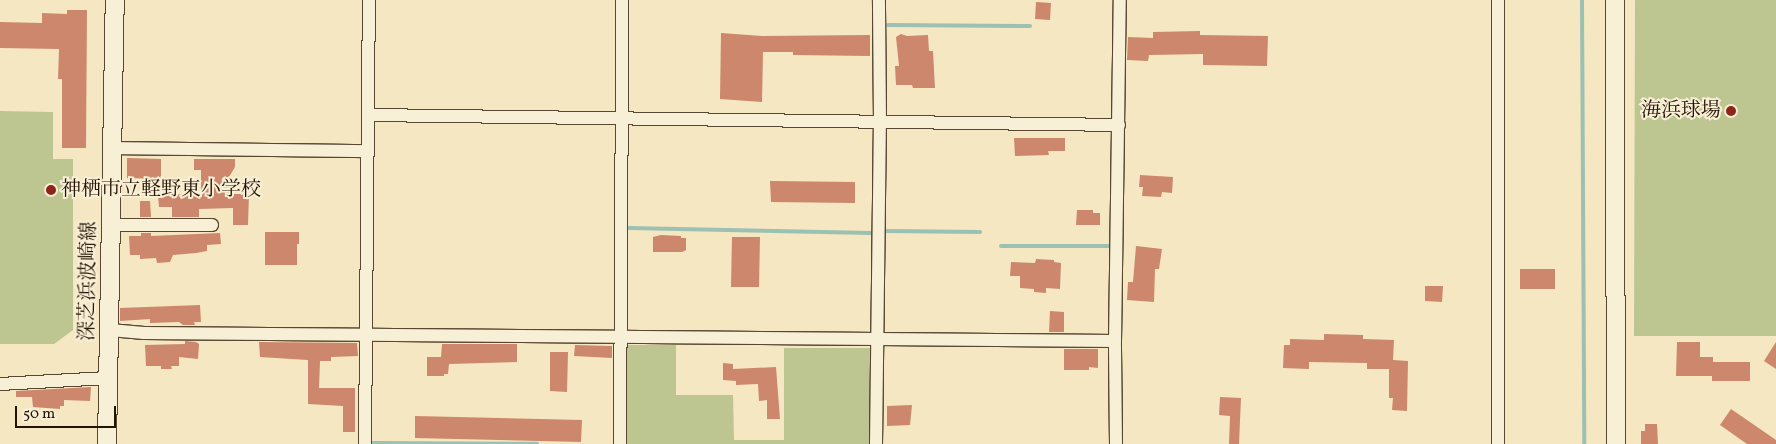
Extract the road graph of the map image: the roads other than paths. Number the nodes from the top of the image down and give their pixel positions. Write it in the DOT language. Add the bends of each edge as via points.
graph roads {
  1 [pos="115,0"];
  2 [pos="369,0"];
  3 [pos="622,0"];
  4 [pos="879,0"];
  5 [pos="1120,0"];
  6 [pos="1498,0"];
  7 [pos="1615,0"];
  8 [pos="368,115"];
  9 [pos="622,118"];
  10 [pos="880,122"];
  11 [pos="1119,125"];
  12 [pos="114,148"];
  13 [pos="368,151"];
  14 [pos="112,225"];
  15 [pos="212,225"];
  16 [pos="110,330"];
  17 [pos="367,334"];
  18 [pos="620,338"];
  19 [pos="876,340"];
  20 [pos="1115,341"];
  21 [pos="108,378"];
  22 [pos="0,384"];
  23 [pos="107,444"];
  24 [pos="365,444"];
  25 [pos="620,444"];
  26 [pos="876,444"];
  27 [pos="1116,444"];
  28 [pos="1498,444"];
  29 [pos="1616,444"];
  1 -- 12 [label="main road, 深芝浜波崎線"];
  2 -- 8 [label="street"];
  3 -- 9 [label="street"];
  4 -- 10 [label="street"];
  5 -- 11 [label="street"];
  6 -- 28 [label="street"];
  7 -- 29 [label="main road"];
  8 -- 9 [label="street"];
  8 -- 13 [label="street"];
  9 -- 10 [label="street"];
  9 -- 18 [label="street"];
  10 -- 11 [label="street"];
  10 -- 19 [label="street"];
  11 -- 20 [label="street"];
  12 -- 13 [label="street"];
  12 -- 14 [label="main road, 深芝浜波崎線"];
  13 -- 17 [label="street"];
  14 -- 15 [label="street"];
  14 -- 16 [label="main road, 深芝浜波崎線"];
  16 -- 17 [label="street"];
  16 -- 21 [label="main road, 深芝浜波崎線"];
  17 -- 18 [label="street"];
  17 -- 24 [label="street"];
  18 -- 19 [label="street"];
  18 -- 25 [label="street"];
  19 -- 20 [label="street"];
  19 -- 26 [label="street"];
  20 -- 27 [label="street"];
  21 -- 22 [label="street"];
  21 -- 23 [label="main road, 深芝浜波崎線"];
}
